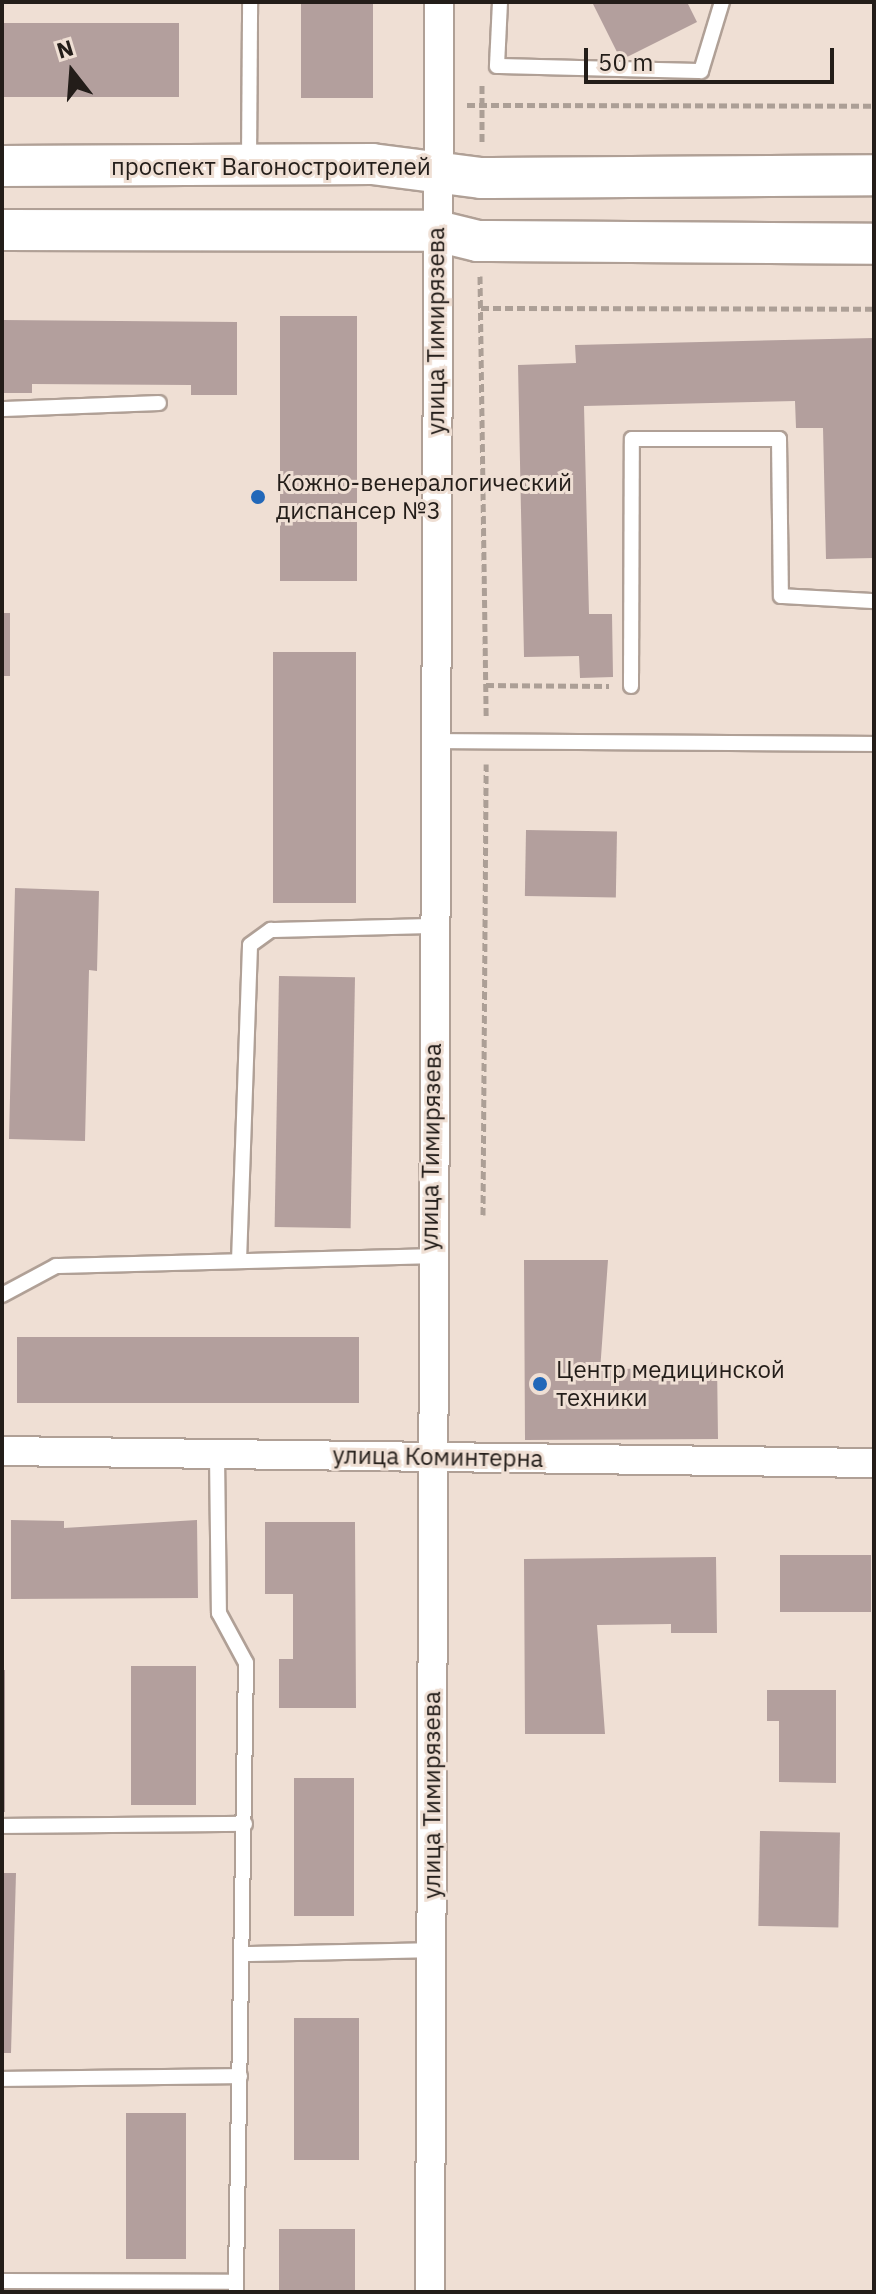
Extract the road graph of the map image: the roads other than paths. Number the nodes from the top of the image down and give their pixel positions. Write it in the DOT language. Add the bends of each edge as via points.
graph roads {
  1 [pos="250,2"];
  2 [pos="439,2"];
  3 [pos="500,2"];
  4 [pos="722,2"];
  5 [pos="2,166"];
  6 [pos="249,167"];
  7 [pos="436,167"];
  8 [pos="874,175"];
  9 [pos="2,230"];
  10 [pos="437,231"];
  11 [pos="874,244"];
  12 [pos="159,403"];
  13 [pos="2,409"];
  14 [pos="874,601"];
  15 [pos="631,686"];
  16 [pos="434,741"];
  17 [pos="874,744"];
  18 [pos="433,926"];
  19 [pos="430,1256"];
  20 [pos="239,1261"];
  21 [pos="2,1295"];
  22 [pos="2,1451"];
  23 [pos="217,1455"];
  24 [pos="430,1457"];
  25 [pos="874,1463"];
  26 [pos="245,1824"];
  27 [pos="2,1826"];
  28 [pos="432,1950"];
  29 [pos="245,1954"];
  30 [pos="240,2076"];
  31 [pos="2,2079"];
  32 [pos="2,2281"];
  33 [pos="236,2287"];
  34 [pos="430,2292"];
  1 -- 6 [label="lane"];
  2 -- 7 [label="street, улица Тимирязева"];
  3 -- 4 [label="lane" via="497,66 701,71"];
  5 -- 6 [label="main road, проспект Вагоностроителей"];
  6 -- 7 [label="main road, проспект Вагоностроителей"];
  7 -- 8 [label="main road, проспект Вагоностроителей" via="481,178"];
  7 -- 10 [label="street, улица Тимирязева"];
  9 -- 10 [label="main road"];
  10 -- 11 [label="main road" via="478,241"];
  10 -- 16 [label="street, улица Тимирязева"];
  12 -- 13 [label="lane"];
  14 -- 15 [label="lane" via="781,596 779,439 632,439"];
  16 -- 17 [label="lane"];
  16 -- 18 [label="street, улица Тимирязева"];
  18 -- 19 [label="street, улица Тимирязева"];
  18 -- 20 [label="lane" via="271,930 250,945"];
  19 -- 20 [label="lane"];
  19 -- 24 [label="street, улица Тимирязева"];
  20 -- 21 [label="lane" via="56,1266"];
  22 -- 23 [label="street, улица Коминтерна"];
  23 -- 24 [label="street, улица Коминтерна"];
  23 -- 26 [label="lane" via="219,1613 246,1663"];
  24 -- 25 [label="street, улица Коминтерна"];
  24 -- 28 [label="street, улица Тимирязева"];
  26 -- 27 [label="lane"];
  26 -- 29 [label="lane"];
  28 -- 29 [label="lane"];
  28 -- 34 [label="street, улица Тимирязева"];
  29 -- 30 [label="lane"];
  30 -- 31 [label="lane"];
  30 -- 33 [label="lane"];
  32 -- 33 [label="lane"];
}
